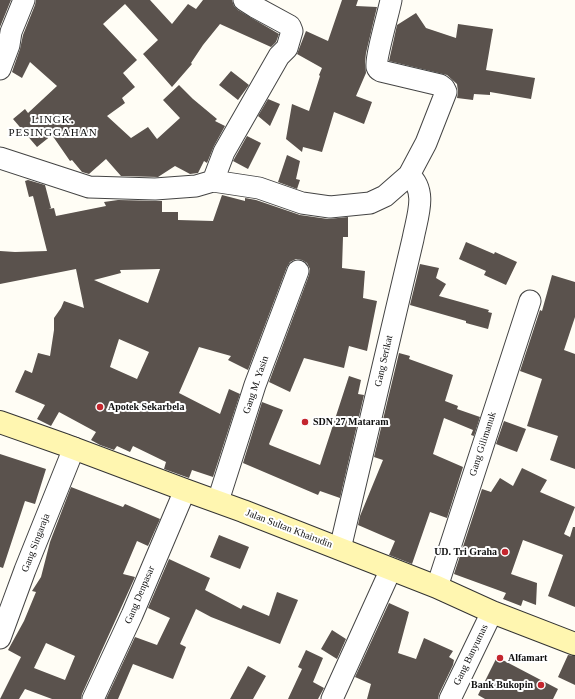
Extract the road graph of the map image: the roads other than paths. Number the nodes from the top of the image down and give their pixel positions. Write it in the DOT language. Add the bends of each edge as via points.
graph roads {
  1 [pos="24,0"];
  2 [pos="244,0"];
  3 [pos="391,0"];
  4 [pos="0,69"];
  5 [pos="0,158"];
  6 [pos="409,174"];
  7 [pos="213,181"];
  8 [pos="298,271"];
  9 [pos="530,301"];
  10 [pos="0,422"];
  11 [pos="74,448"];
  12 [pos="185,490"];
  13 [pos="218,501"];
  14 [pos="340,549"];
  15 [pos="391,569"];
  16 [pos="437,587"];
  17 [pos="492,612"];
  18 [pos="0,638"];
  19 [pos="575,644"];
  20 [pos="93,699"];
  21 [pos="332,699"];
  22 [pos="450,699"];
  1 -- 4 [label="street"];
  2 -- 7 [label="street" via="290,26 292,31 287,48 279,56 224,152"];
  3 -- 6 [label="street" via="378,69 440,85 446,92 426,143"];
  5 -- 7 [label="street" via="89,187 155,188 196,186"];
  6 -- 7 [label="street" via="385,196 370,203 330,207 302,202 259,188"];
  6 -- 14 [label="street, Gang Serikat" via="420,189 420,201"];
  8 -- 13 [label="street, Gang M. Yasin" via="255,385"];
  9 -- 16 [label="street, Gang Gilimanuk"];
  10 -- 11 [label="main road, Jalan Sultan Khairudin"];
  11 -- 12 [label="main road, Jalan Sultan Khairudin"];
  11 -- 18 [label="street, Gang Singaraja"];
  12 -- 13 [label="main road, Jalan Sultan Khairudin"];
  12 -- 20 [label="street, Gang Denpasar"];
  13 -- 14 [label="main road, Jalan Sultan Khairudin"];
  14 -- 15 [label="main road, Jalan Sultan Khairudin"];
  15 -- 16 [label="main road, Jalan Sultan Khairudin"];
  15 -- 21 [label="street"];
  16 -- 17 [label="main road, Jalan Sultan Khairudin"];
  17 -- 19 [label="main road, Jalan Sultan Khairudin"];
  17 -- 22 [label="street, Gang Banyumas"];
}
